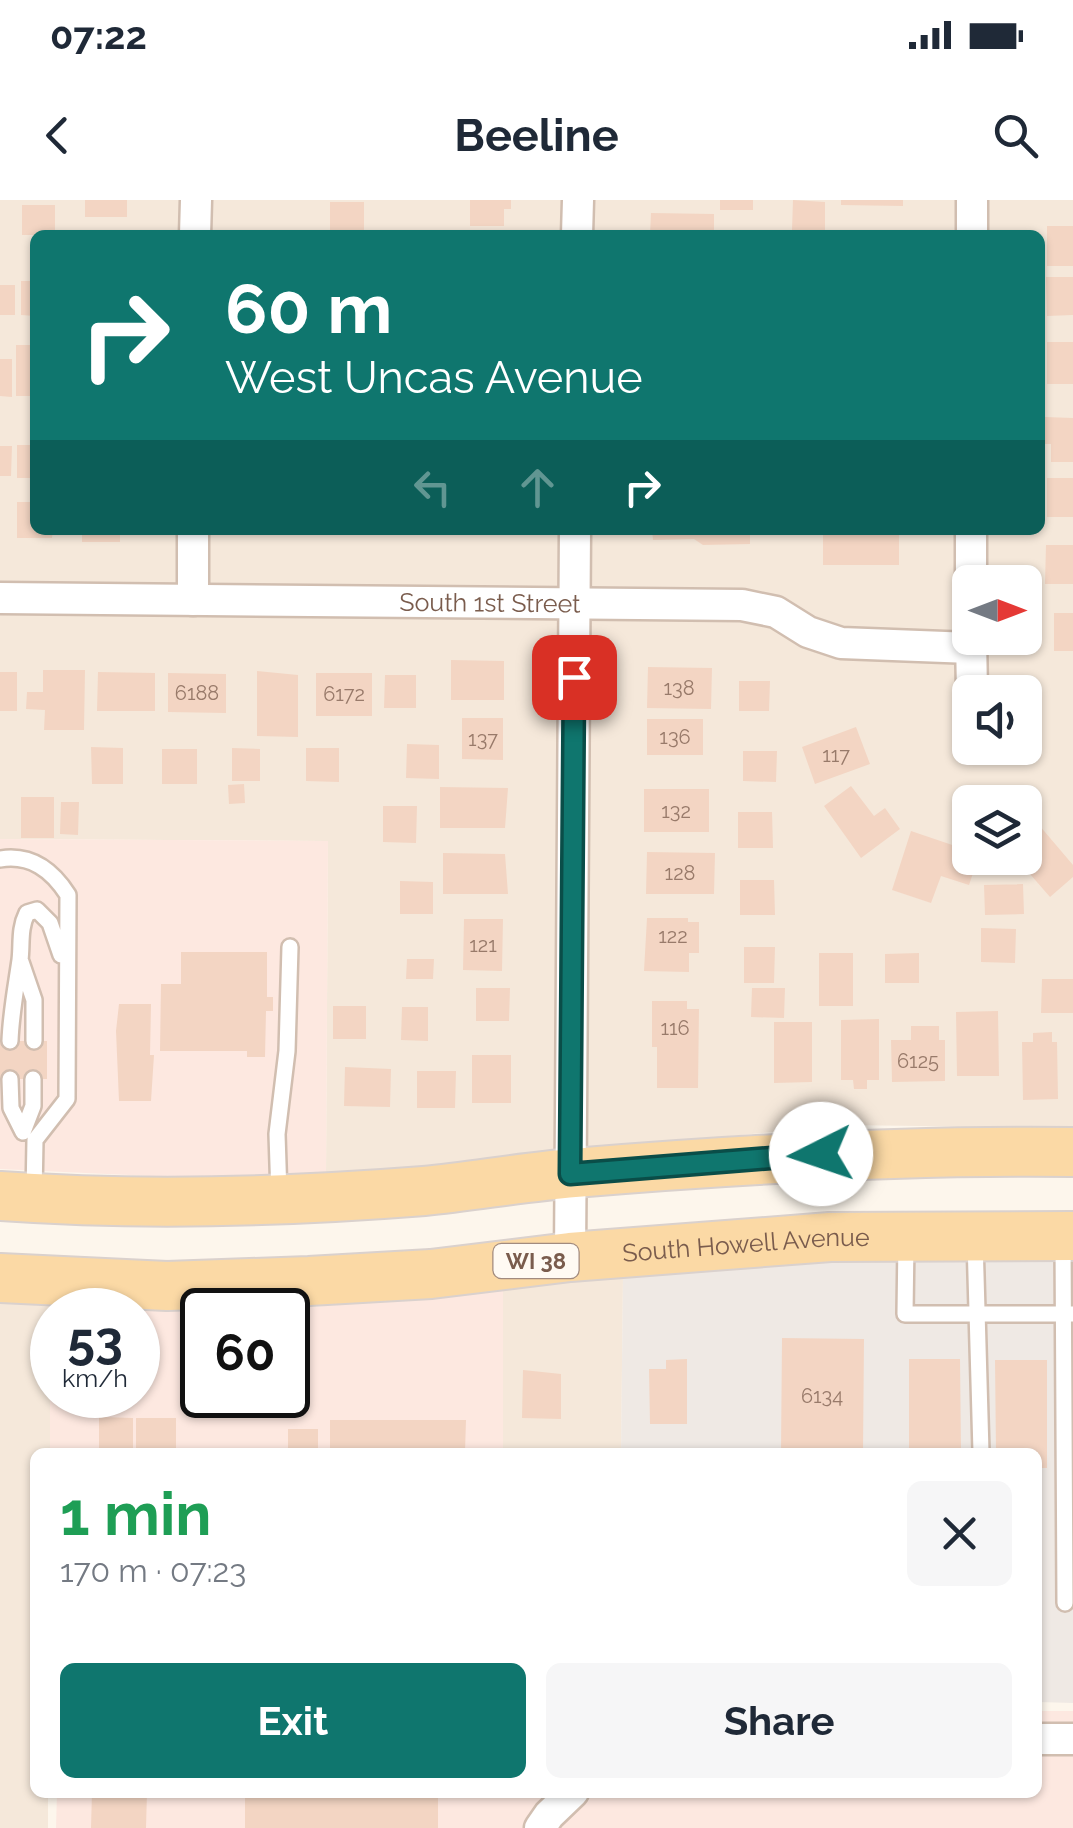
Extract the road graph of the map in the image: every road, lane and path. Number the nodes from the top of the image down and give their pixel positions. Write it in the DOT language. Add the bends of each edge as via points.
graph roads {
  1 [pos="196,200"];
  2 [pos="578,200"];
  3 [pos="972,200"];
  4 [pos="195,230"];
  5 [pos="577,230"];
  6 [pos="972,230"];
  7 [pos="193,535"];
  8 [pos="575,535"];
  9 [pos="971,535"];
  10 [pos="971,565"];
  11 [pos="0,598"];
  12 [pos="192,600"];
  13 [pos="575,604"];
  14 [pos="952,643"];
  15 [pos="0,859"];
  16 [pos="290,947"];
  17 [pos="20,958"];
  18 [pos="67,983"];
  19 [pos="10,1041"];
  20 [pos="34,1041"];
  21 [pos="10,1079"];
  22 [pos="34,1079"];
  23 [pos="0,1116"];
  24 [pos="29,1136"];
  25 [pos="1073,1152"];
  26 [pos="570,1174"];
  27 [pos="17,1197"];
  28 [pos="280,1199"];
  29 [pos="906,1236"];
  30 [pos="975,1236"];
  31 [pos="1068,1236"];
  32 [pos="570,1258"];
  33 [pos="0,1278"];
  34 [pos="978,1314"];
  35 [pos="1068,1314"];
  36 [pos="982,1448"];
  37 [pos="1065,1603"];
  38 [pos="1042,1739"];
  39 [pos="1073,1739"];
  40 [pos="567,1798"];
  41 [pos="544,1822"];
  1 -- 4 [label="street"];
  2 -- 5 [label="street"];
  3 -- 6 [label="street"];
  7 -- 12 [label="street"];
  8 -- 13 [label="street"];
  9 -- 10 [label="street"];
  11 -- 12 [label="street, South 1st Street"];
  12 -- 13 [label="street, South 1st Street"];
  13 -- 14 [label="street, South 1st Street" via="742,605 776,612 841,643"];
  13 -- 26 [label="street"];
  15 -- 18 [label="lane" via="34,861 68,895"];
  16 -- 28 [label="lane" via="277,1134"];
  17 -- 18 [label="lane" via="21,925 26,913 37,910 59,943"];
  17 -- 19 [label="lane"];
  17 -- 20 [label="lane" via="34,1000"];
  18 -- 24 [label="lane" via="66,1099"];
  21 -- 24 [label="lane" via="11,1108"];
  22 -- 24 [label="lane"];
  23 -- 24 [label="lane"];
  24 -- 27 [label="lane"];
  25 -- 26 [label="main road" via="821,1154"];
  26 -- 28 [label="main road"];
  26 -- 32 [label="street"];
  27 -- 28 [label="main road"];
  29 -- 30 [label="main road, South Howell Avenue / WI 38"];
  29 -- 32 [label="main road, South Howell Avenue / WI 38"];
  29 -- 34 [label="lane" via="905,1314"];
  30 -- 31 [label="main road, South Howell Avenue / WI 38"];
  30 -- 34 [label="lane"];
  31 -- 35 [label="lane"];
  32 -- 33 [label="main road, South Howell Avenue / WI 38" via="431,1274 167,1286"];
  34 -- 35 [label="lane"];
  34 -- 36 [label="lane"];
  35 -- 37 [label="lane"];
  38 -- 39 [label="street"];
  40 -- 41 [label="street"];
}
